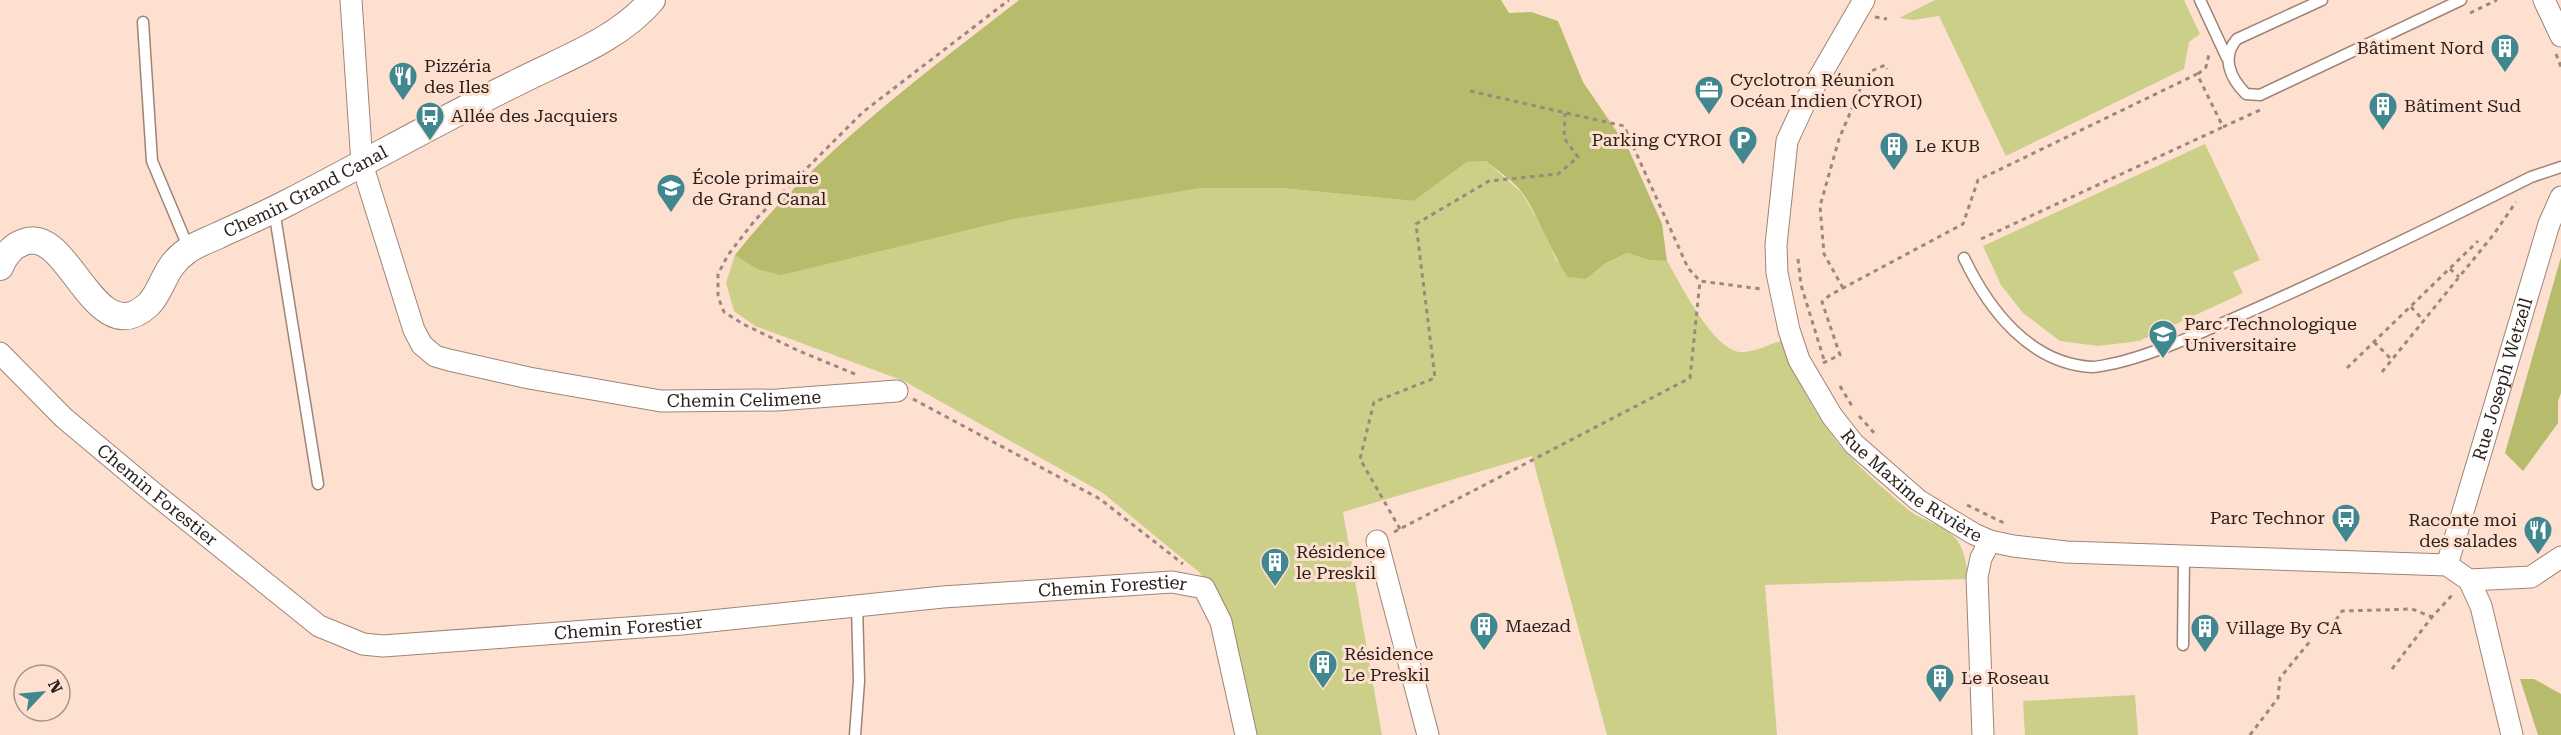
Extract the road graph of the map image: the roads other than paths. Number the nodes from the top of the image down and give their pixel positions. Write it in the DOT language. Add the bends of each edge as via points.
graph roads {
  1 [pos="351,0"];
  2 [pos="652,0"];
  3 [pos="1864,0"];
  4 [pos="2200,0"];
  5 [pos="2322,0"];
  6 [pos="2462,0"];
  7 [pos="2544,0"];
  8 [pos="143,22"];
  9 [pos="2561,36"];
  10 [pos="2228,58"];
  11 [pos="362,164"];
  12 [pos="2561,167"];
  13 [pos="2561,197"];
  14 [pos="274,210"];
  15 [pos="189,249"];
  16 [pos="1964,258"];
  17 [pos="0,267"];
  18 [pos="0,353"];
  19 [pos="897,391"];
  20 [pos="318,484"];
  21 [pos="1377,541"];
  22 [pos="1990,541"];
  23 [pos="2184,557"];
  24 [pos="2561,557"];
  25 [pos="2447,565"];
  26 [pos="2468,579"];
  27 [pos="857,605"];
  28 [pos="2182,645"];
  29 [pos="855,735"];
  30 [pos="1246,735"];
  31 [pos="1428,735"];
  32 [pos="1983,735"];
  33 [pos="2512,735"];
  1 -- 11 [label="street"];
  2 -- 11 [label="street, Chemin Grand Canal" via="617,30"];
  3 -- 22 [label="street, Rue Maxime Rivière" via="1787,141 1776,245 1780,291 1799,360 1832,416 1854,444 1918,500"];
  4 -- 10 [label="lane"];
  5 -- 10 [label="lane" via="2237,39"];
  6 -- 10 [label="lane" via="2260,95 2246,94 2238,86"];
  7 -- 9 [label="street"];
  8 -- 15 [label="lane" via="152,161"];
  11 -- 14 [label="street, Chemin Grand Canal"];
  11 -- 19 [label="street, Chemin Celimene" via="414,330 422,345 435,356 530,378 661,401 777,400"];
  12 -- 16 [label="lane" via="2530,177 2306,288 2149,355 2095,367 2061,361 2014,331 1999,316"];
  13 -- 25 [label="street, Rue Joseph Wetzell" via="2549,224"];
  14 -- 15 [label="street, Chemin Grand Canal"];
  14 -- 20 [label="lane"];
  15 -- 17 [label="street, Chemin Grand Canal" via="171,266 151,302 129,315 112,314 101,306 42,242 30,239 20,243 10,249"];
  18 -- 27 [label="street, Chemin Forestier" via="64,417 319,626 363,644 383,646 682,624"];
  21 -- 31 [label="street"];
  22 -- 23 [label="street, Rue Maxime Rivière" via="2066,552"];
  22 -- 32 [label="street" via="1977,577"];
  23 -- 25 [label="street, Rue Maxime Rivière"];
  23 -- 28 [label="lane"];
  24 -- 26 [label="street" via="2531,577"];
  25 -- 26 [label="street"];
  26 -- 33 [label="street" via="2481,606"];
  27 -- 29 [label="lane" via="859,681"];
  27 -- 30 [label="street, Chemin Forestier" via="1172,582 1204,588 1221,622"];
}
